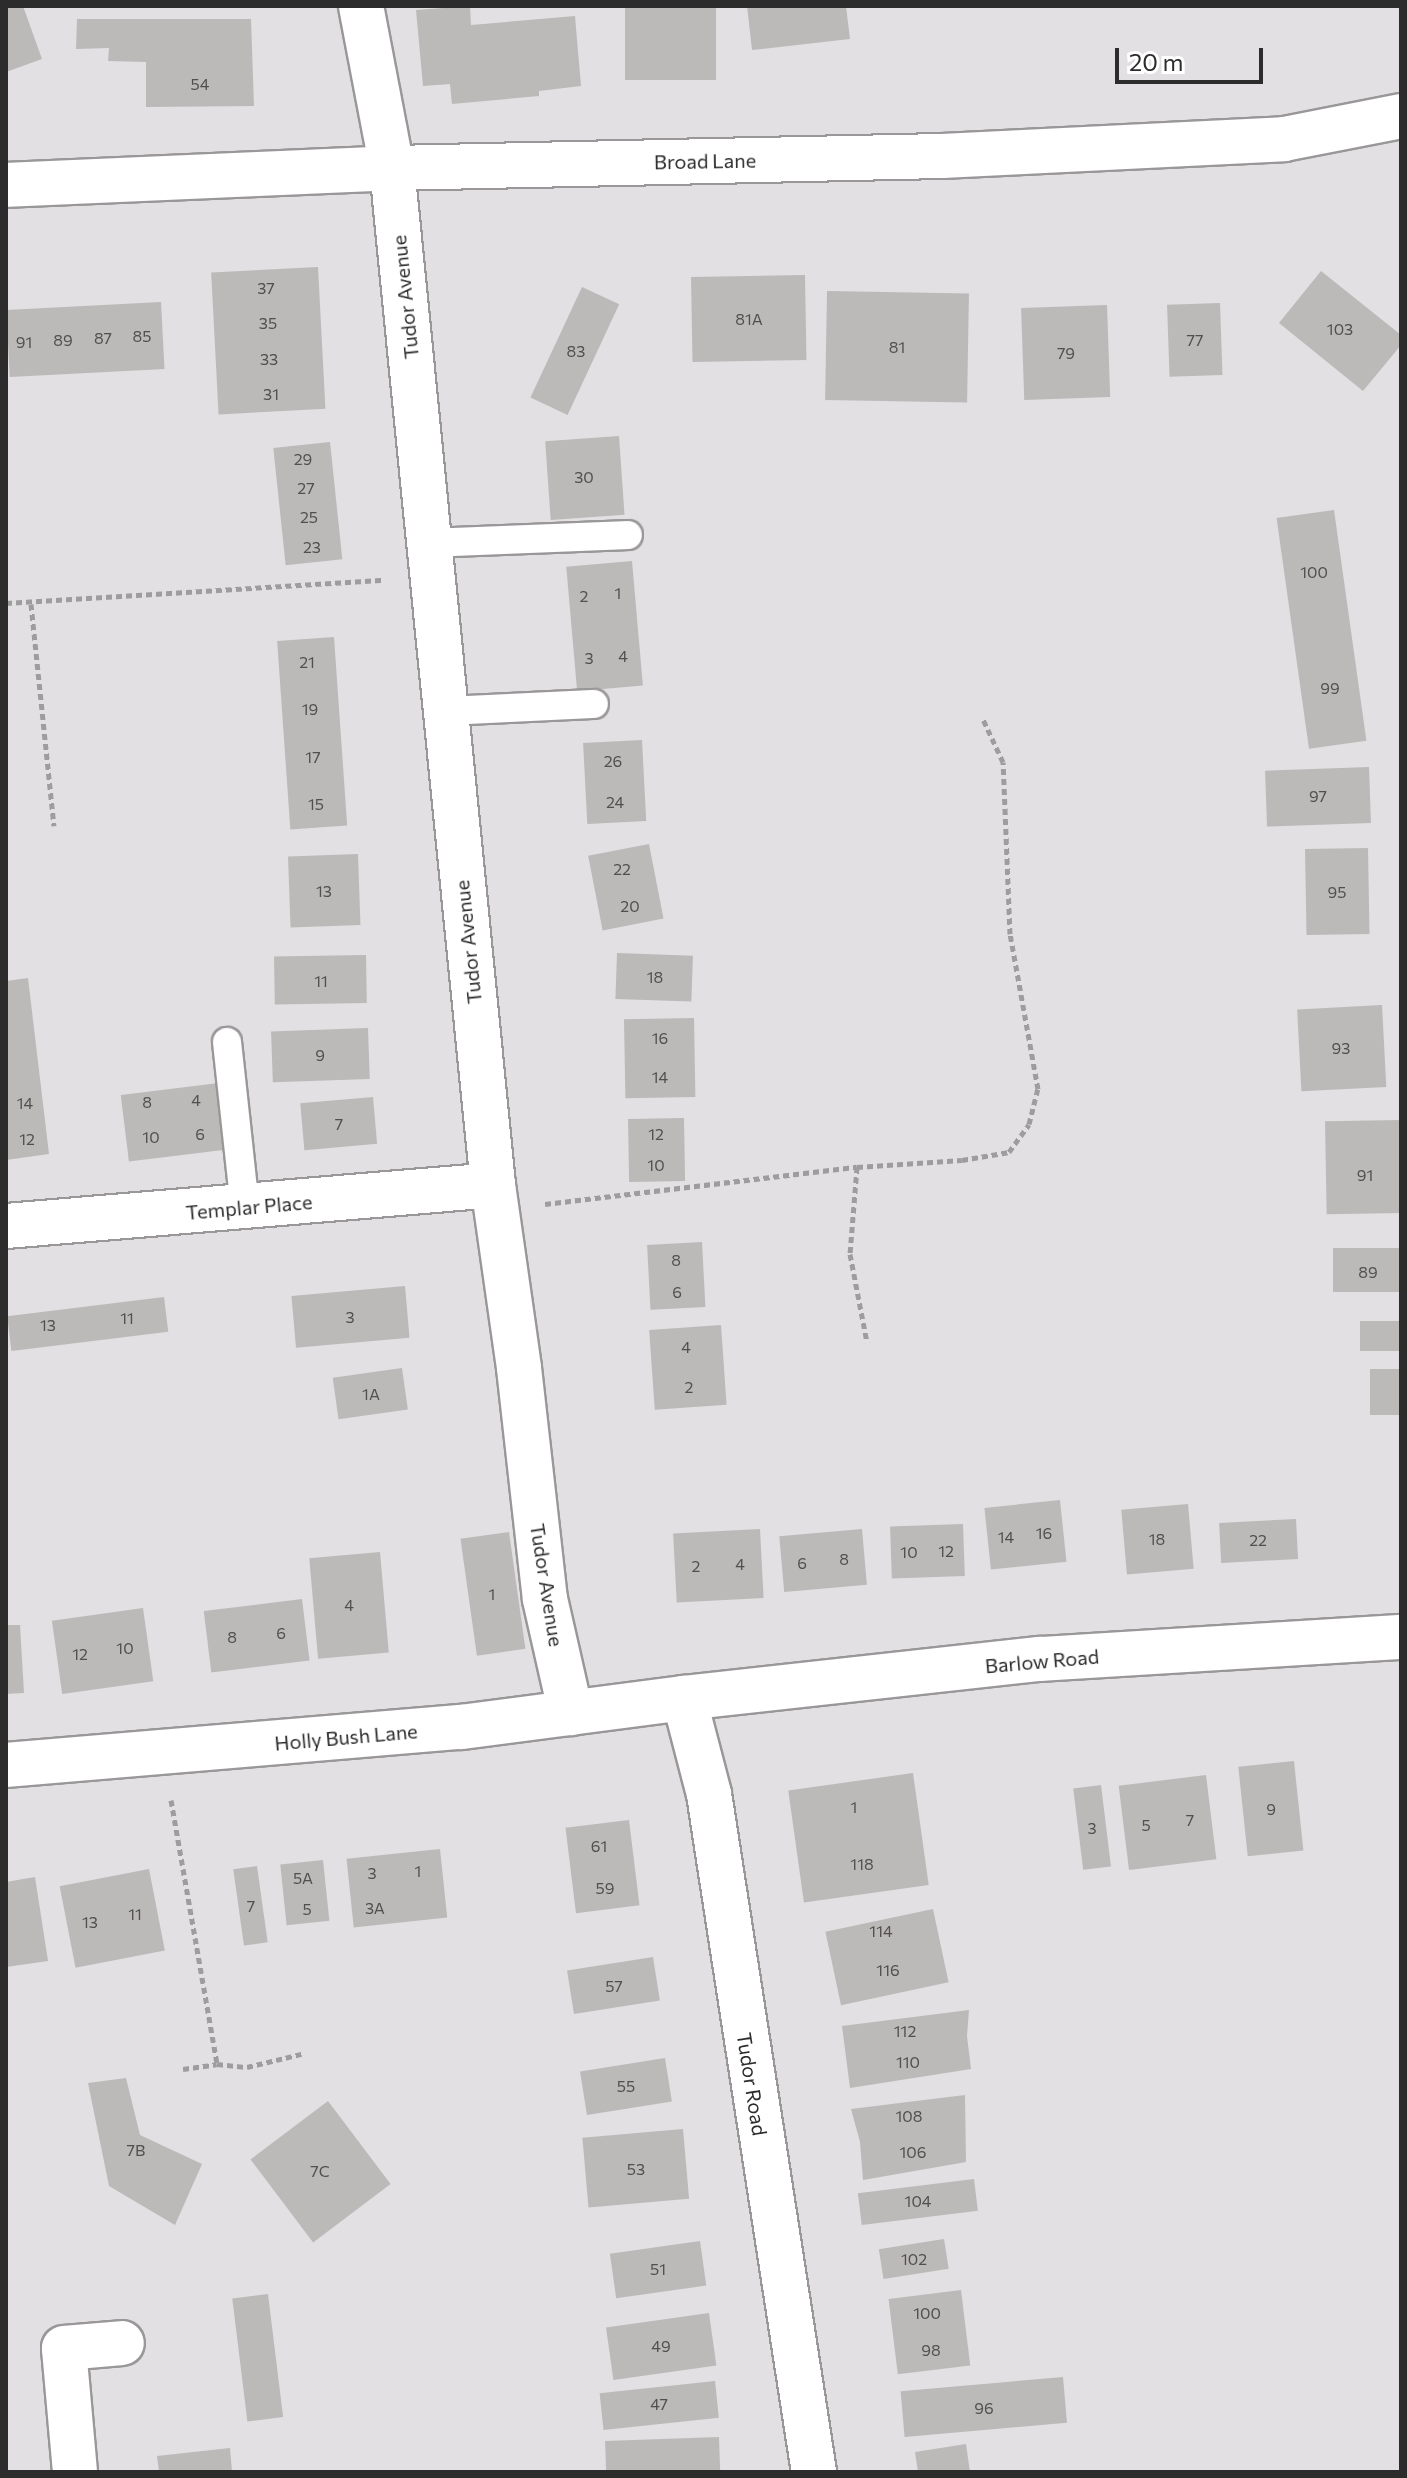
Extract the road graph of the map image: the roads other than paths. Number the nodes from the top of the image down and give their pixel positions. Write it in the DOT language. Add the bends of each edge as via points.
graph roads {
  1 [pos="361,6"];
  2 [pos="1401,116"];
  3 [pos="392,168"];
  4 [pos="6,185"];
  5 [pos="628,535"];
  6 [pos="430,560"];
  7 [pos="594,704"];
  8 [pos="445,711"];
  9 [pos="227,1042"];
  10 [pos="494,1198"];
  11 [pos="245,1208"];
  12 [pos="6,1226"];
  13 [pos="1401,1637"];
  14 [pos="684,1698"];
  15 [pos="571,1713"];
  16 [pos="6,1765"];
  17 [pos="122,2343"];
  18 [pos="75,2472"];
  19 [pos="814,2472"];
  1 -- 3 [label="street, Tudor Avenue"];
  2 -- 3 [label="street, Broad Lane" via="1284,139 942,156"];
  3 -- 4 [label="street, Broad Lane"];
  3 -- 6 [label="street, Tudor Avenue"];
  5 -- 6 [label="lane"];
  6 -- 8 [label="street, Tudor Avenue"];
  7 -- 8 [label="lane"];
  8 -- 10 [label="street, Tudor Avenue"];
  9 -- 11 [label="lane"];
  10 -- 11 [label="street, Templar Place"];
  10 -- 15 [label="street, Tudor Avenue" via="545,1599"];
  11 -- 12 [label="street, Templar Place"];
  13 -- 14 [label="street, Barlow Road" via="1040,1659"];
  14 -- 15 [label="street, Holly Bush Lane"];
  14 -- 19 [label="street, Tudor Road" via="709,1794"];
  15 -- 16 [label="street, Holly Bush Lane" via="391,1734"];
  17 -- 18 [label="street" via="64,2348"];
}
